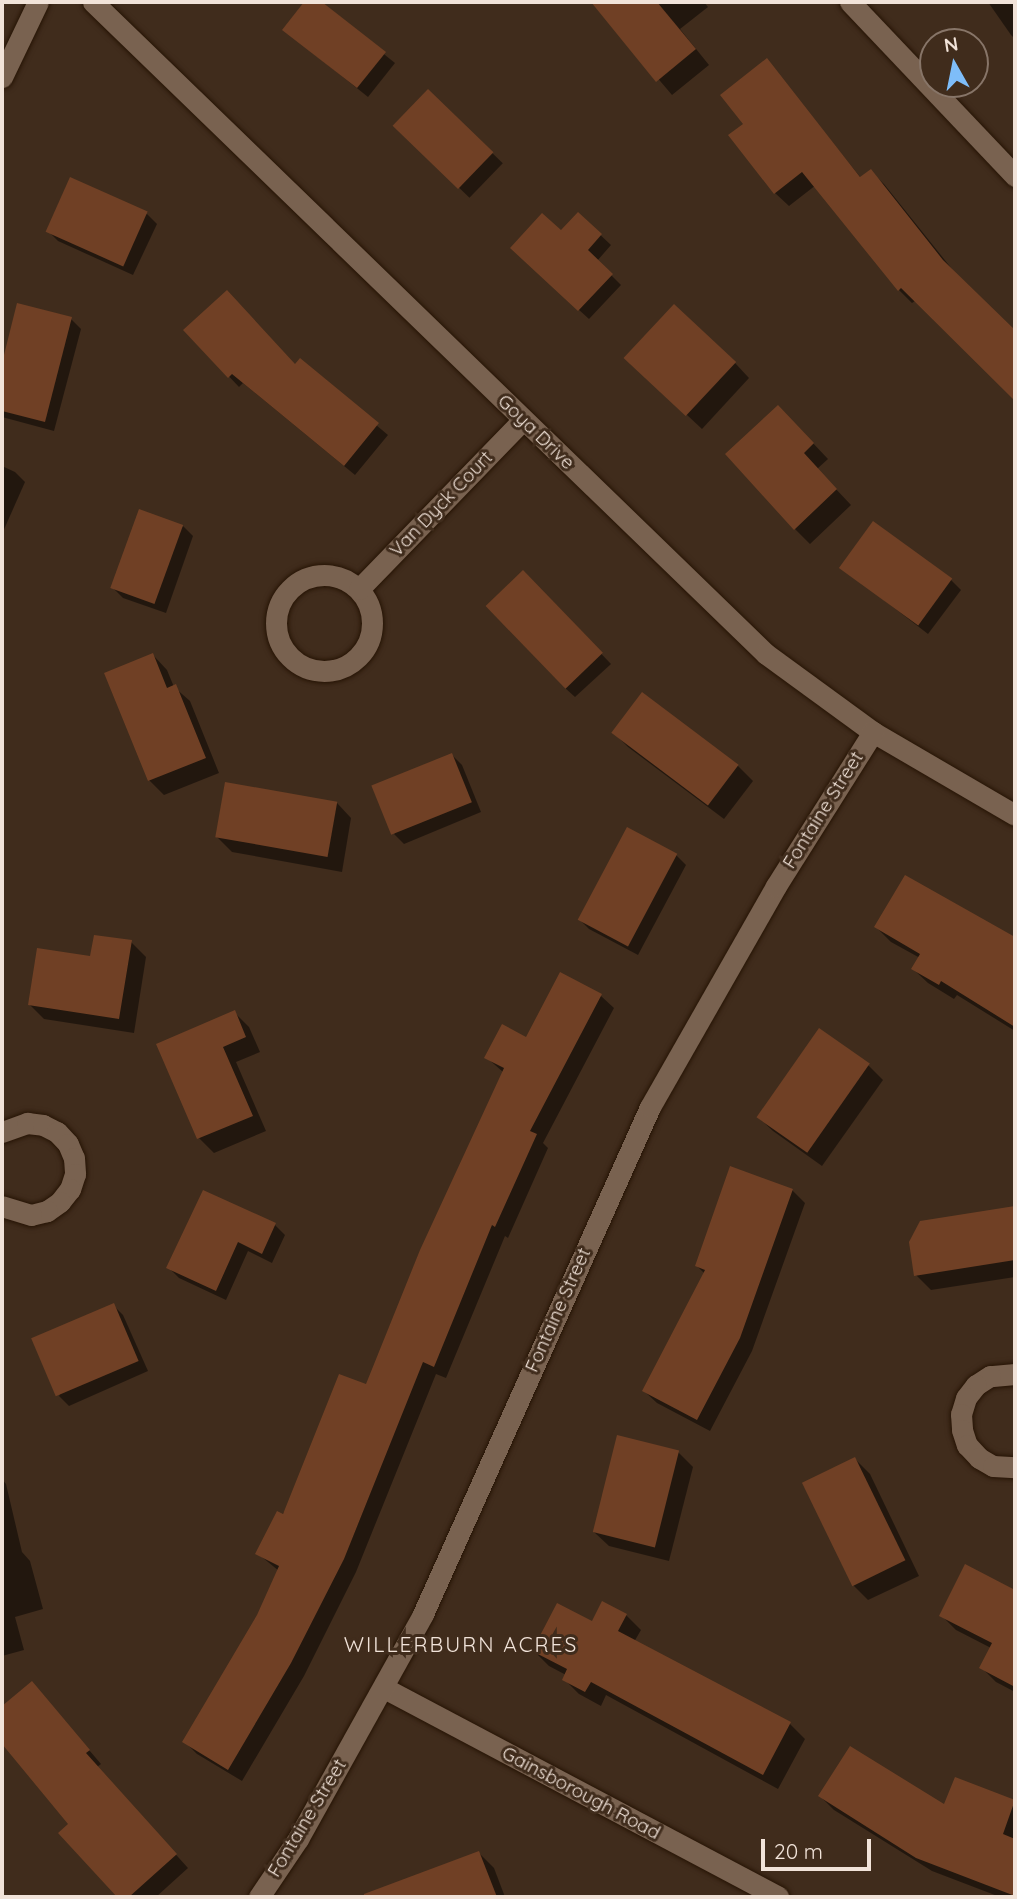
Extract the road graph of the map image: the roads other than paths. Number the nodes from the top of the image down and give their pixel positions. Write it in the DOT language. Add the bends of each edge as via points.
graph roads {
  1 [pos="38,2"];
  2 [pos="93,2"];
  3 [pos="850,2"];
  4 [pos="2,77"];
  5 [pos="1015,176"];
  6 [pos="523,420"];
  7 [pos="359,589"];
  8 [pos="873,732"];
  9 [pos="1015,815"];
  10 [pos="2,1132"];
  11 [pos="2,1206"];
  12 [pos="1015,1374"];
  13 [pos="1015,1467"];
  14 [pos="384,1688"];
  15 [pos="259,1897"];
  16 [pos="778,1897"];
  1 -- 4 [label="street"];
  2 -- 6 [label="street, Goya Drive"];
  3 -- 5 [label="street"];
  6 -- 7 [label="street, Van Dyck Court"];
  6 -- 8 [label="street, Goya Drive" via="766,654"];
  7 -- 7 [label="street" via="332,575 317,575 290,587 281,600 276,622 280,644 289,656 301,666 323,671 345,667 358,658 372,631 368,602"];
  8 -- 9 [label="street, Goya Drive"];
  8 -- 14 [label="street, Fontaine Street" via="776,886 650,1107 423,1614"];
  10 -- 11 [label="street" via="27,1123 57,1132 71,1151 75,1174 65,1196 47,1211 31,1215"];
  12 -- 13 [label="street" via="990,1376 976,1385 961,1414 967,1445 979,1458 993,1466"];
  14 -- 15 [label="street, Fontaine Street" via="298,1839"];
  14 -- 16 [label="street, Gainsborough Road"];
}
